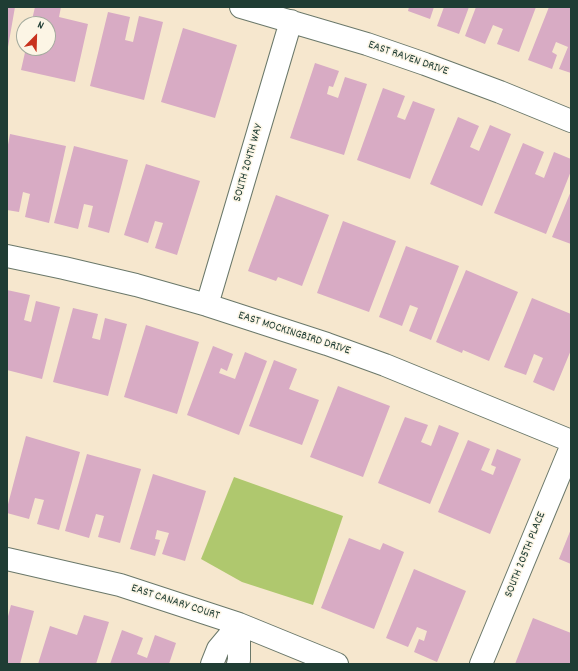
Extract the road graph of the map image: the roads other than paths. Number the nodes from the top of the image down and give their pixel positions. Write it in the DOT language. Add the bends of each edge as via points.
graph roads {
  1 [pos="241,7"];
  2 [pos="291,21"];
  3 [pos="571,121"];
  4 [pos="7,256"];
  5 [pos="207,305"];
  6 [pos="571,441"];
  7 [pos="571,447"];
  8 [pos="7,559"];
  9 [pos="239,624"];
  10 [pos="212,664"];
  11 [pos="238,664"];
  12 [pos="337,664"];
  13 [pos="481,664"];
  1 -- 2 [label="street, EAST RAVEN DRIVE"];
  2 -- 3 [label="street, EAST RAVEN DRIVE" via="425,64"];
  2 -- 5 [label="street, SOUTH 204TH WAY"];
  4 -- 5 [label="street, EAST MOCKINGBIRD DRIVE" via="122,282"];
  5 -- 6 [label="street, EAST MOCKINGBIRD DRIVE" via="385,365"];
  7 -- 13 [label="street, SOUTH 205TH PLACE"];
  8 -- 9 [label="street, EAST CANARY COURT" via="120,585"];
  9 -- 10 [label="street" via="218,649"];
  9 -- 11 [label="street"];
  9 -- 12 [label="street, EAST CANARY COURT"];
}
